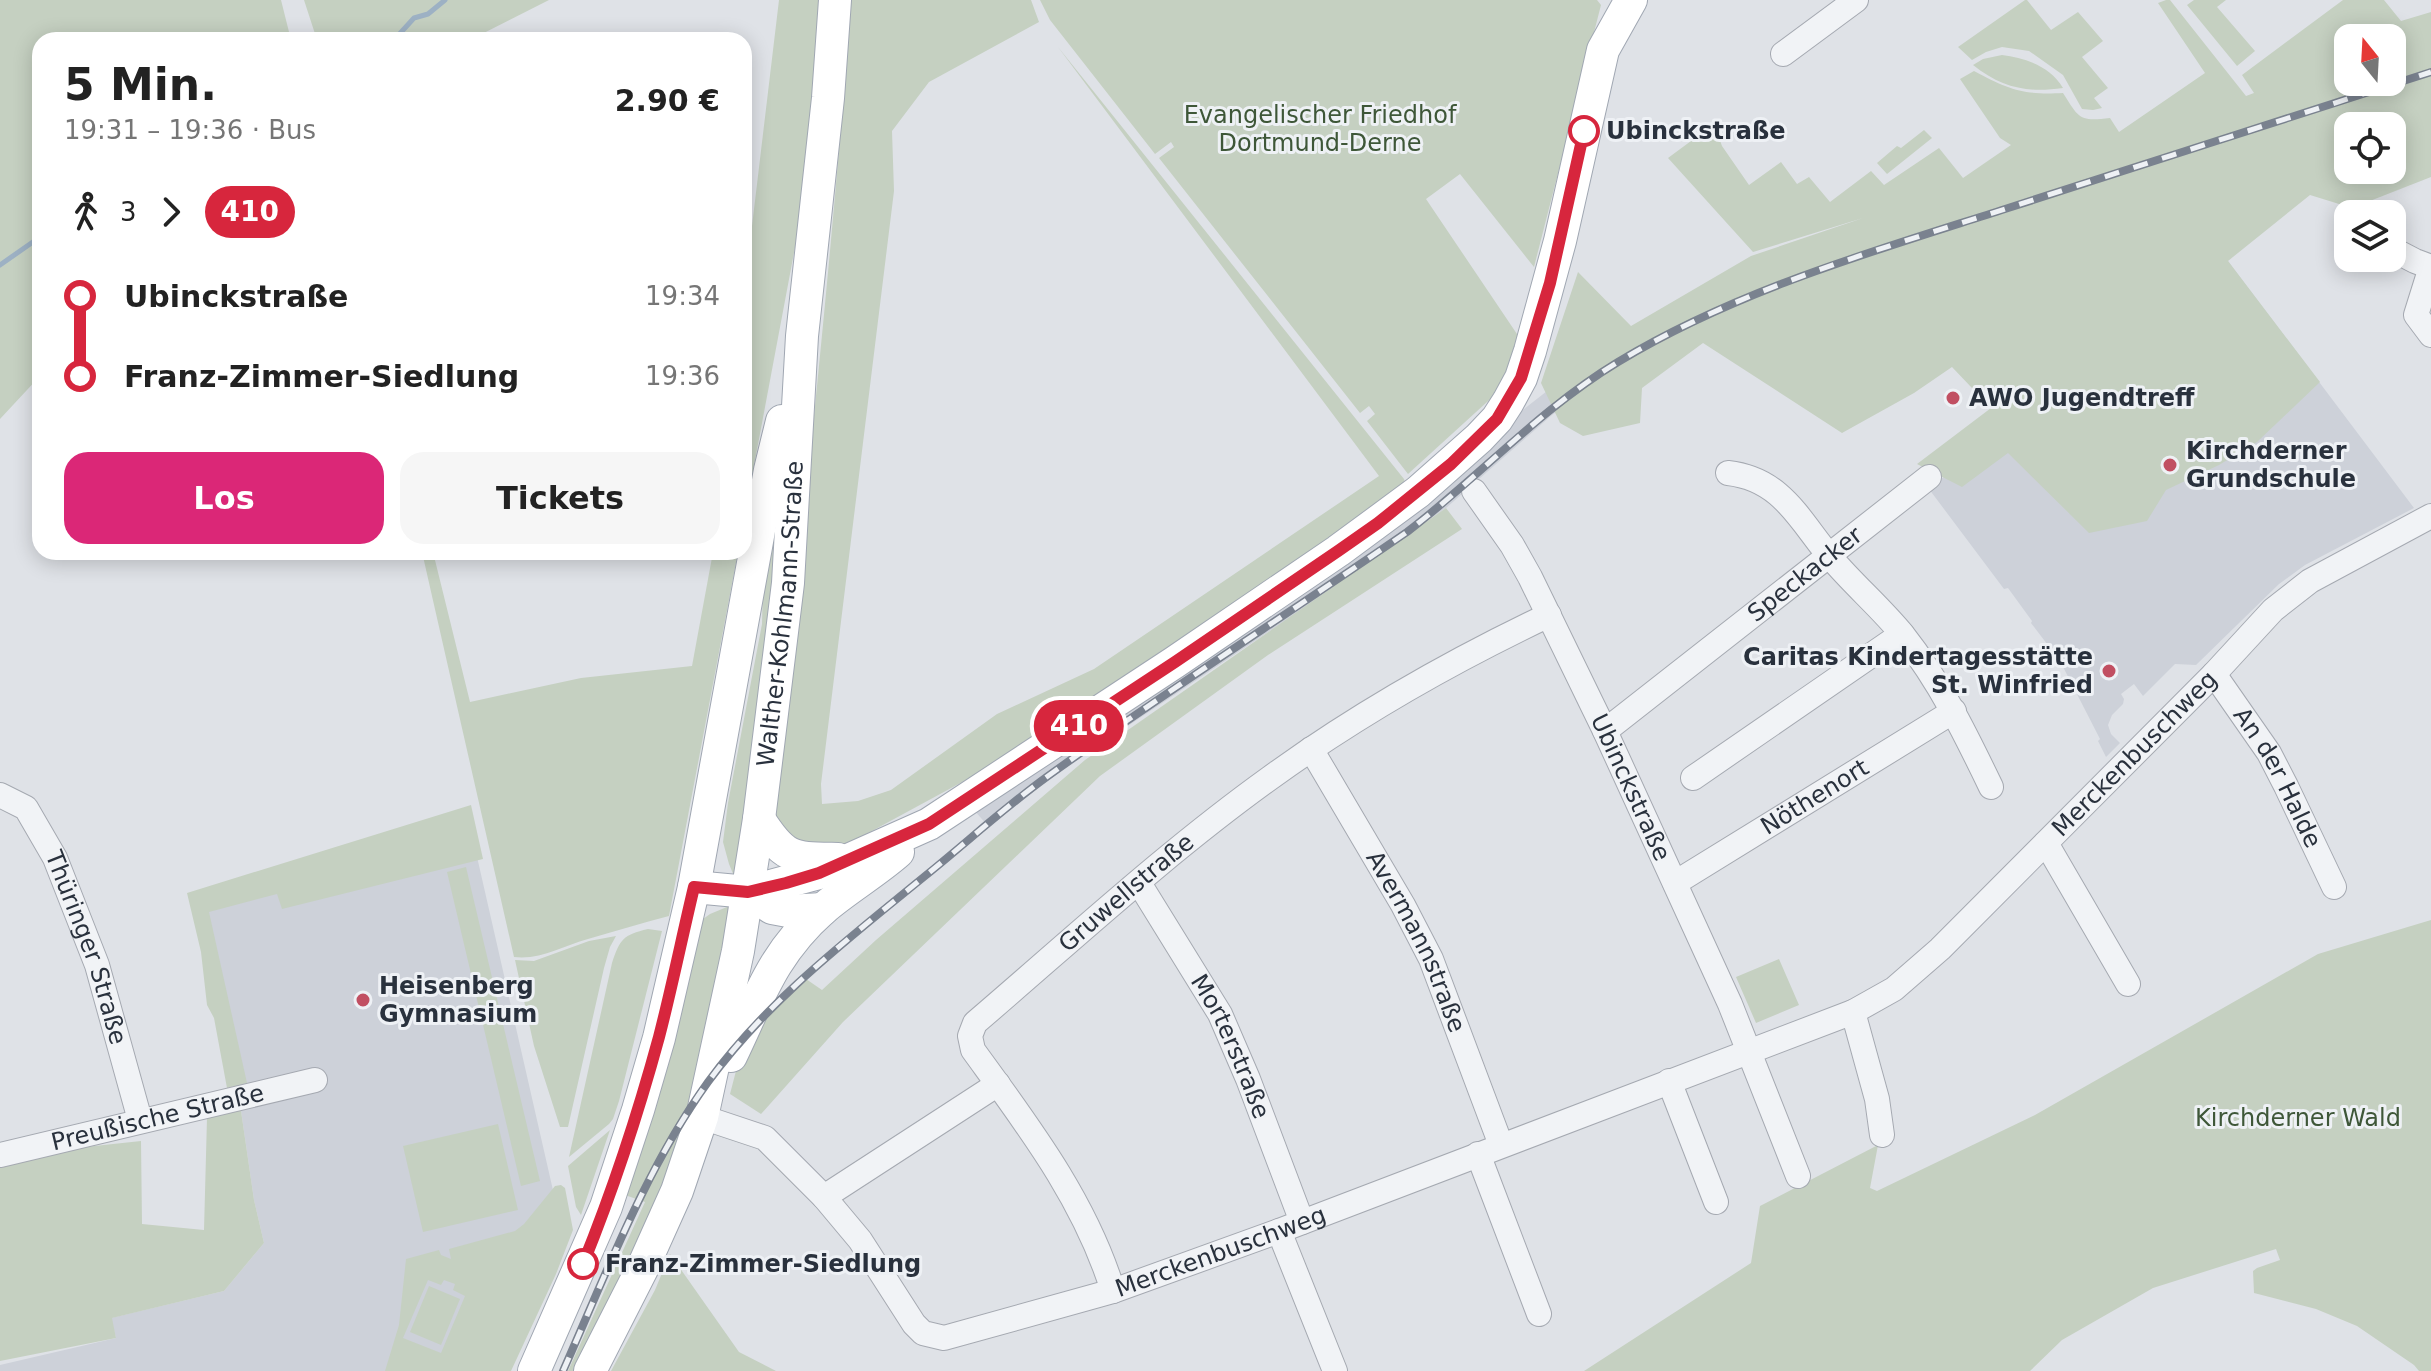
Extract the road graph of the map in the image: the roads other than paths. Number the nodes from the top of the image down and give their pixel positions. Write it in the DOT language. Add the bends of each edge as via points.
graph roads {
  1 [pos="835,0"];
  2 [pos="1631,0"];
  3 [pos="1856,0"];
  4 [pos="1783,54"];
  5 [pos="2406,256"];
  6 [pos="2431,267"];
  7 [pos="2431,335"];
  8 [pos="802,336"];
  9 [pos="1728,473"];
  10 [pos="1929,477"];
  11 [pos="1474,491"];
  12 [pos="2428,524"];
  13 [pos="1830,557"];
  14 [pos="1549,615"];
  15 [pos="1902,634"];
  16 [pos="2214,674"];
  17 [pos="1954,711"];
  18 [pos="1605,731"];
  19 [pos="1311,749"];
  20 [pos="1693,778"];
  21 [pos="1991,787"];
  22 [pos="0,795"];
  23 [pos="759,819"];
  24 [pos="929,824"];
  25 [pos="2046,843"];
  26 [pos="853,859"];
  27 [pos="1139,883"];
  28 [pos="1675,883"];
  29 [pos="694,887"];
  30 [pos="2334,887"];
  31 [pos="748,892"];
  32 [pos="823,909"];
  33 [pos="2128,984"];
  34 [pos="1853,1012"];
  35 [pos="1750,1050"];
  36 [pos="315,1080"];
  37 [pos="1669,1081"];
  38 [pos="998,1084"];
  39 [pos="702,1117"];
  40 [pos="140,1120"];
  41 [pos="1882,1135"];
  42 [pos="1489,1149"];
  43 [pos="0,1155"];
  44 [pos="1798,1176"];
  45 [pos="824,1197"];
  46 [pos="1716,1202"];
  47 [pos="1291,1226"];
  48 [pos="1113,1291"];
  49 [pos="1539,1314"];
  50 [pos="534,1371"];
  51 [pos="590,1371"];
  52 [pos="1335,1371"];
  1 -- 8 [label="main road, Walther-Kohlmann-Straße"];
  2 -- 24 [label="main road" via="1603,50 1542,310 1521,378 1497,419 1451,464 1368,530"];
  3 -- 4 [label="street"];
  5 -- 6 [label="street"];
  6 -- 7 [label="street" via="2416,315"];
  8 -- 23 [label="main road, Walther-Kohlmann-Straße" via="788,583"];
  8 -- 29 [label="main road, Walther-Kohlmann-Straße" via="770,470"];
  9 -- 13 [label="street" via="1773,489"];
  10 -- 13 [label="street, Speckacker"];
  11 -- 14 [label="street, Ubinckstraße" via="1512,545"];
  12 -- 16 [label="street, Merckenbuschweg" via="2310,581 2273,610"];
  13 -- 15 [label="street"];
  13 -- 18 [label="street, Speckacker"];
  14 -- 18 [label="street, Ubinckstraße"];
  14 -- 19 [label="street, Gruwellstraße" via="1453,662"];
  15 -- 17 [label="street"];
  15 -- 20 [label="street"];
  16 -- 25 [label="street, Merckenbuschweg"];
  16 -- 30 [label="street, An der Halde" via="2269,753"];
  17 -- 21 [label="street"];
  17 -- 28 [label="street, Nöthenort"];
  18 -- 28 [label="street, Ubinckstraße"];
  19 -- 27 [label="street, Gruwellstraße"];
  19 -- 42 [label="street, Avermannstraße" via="1431,959"];
  22 -- 40 [label="street, Thüringer Straße" via="26,808 55,858 97,965"];
  23 -- 26 [label="main road" via="778,848 791,855"];
  23 -- 31 [label="main road, Walther-Kohlmann-Straße"];
  24 -- 26 [label="main road"];
  24 -- 32 [label="main road"];
  25 -- 33 [label="street"];
  25 -- 34 [label="street, Merckenbuschweg" via="1934,955 1894,989"];
  26 -- 31 [label="main road"];
  27 -- 38 [label="street, Gruwellstraße" via="975,1023 970,1036 973,1050"];
  27 -- 47 [label="street, Morterstraße" via="1220,1014 1248,1079"];
  28 -- 35 [label="street, Ubinckstraße"];
  29 -- 31 [label="main road"];
  29 -- 50 [label="main road, Walther-Kohlmann-Straße" via="638,1110 606,1207"];
  31 -- 32 [label="main road" via="772,908"];
  31 -- 39 [label="main road, Walther-Kohlmann-Straße"];
  32 -- 39 [label="main road" via="769,973"];
  34 -- 35 [label="street, Merckenbuschweg"];
  34 -- 41 [label="street"];
  35 -- 37 [label="street, Merckenbuschweg"];
  35 -- 44 [label="street"];
  36 -- 40 [label="street, Preußische Straße"];
  37 -- 42 [label="street, Merckenbuschweg"];
  37 -- 46 [label="street"];
  38 -- 45 [label="street"];
  38 -- 48 [label="street, Gruwellstraße" via="1064,1180"];
  39 -- 45 [label="street, Merckenbuschweg" via="765,1138"];
  39 -- 51 [label="main road" via="677,1191"];
  40 -- 43 [label="street, Preußische Straße"];
  42 -- 47 [label="street, Merckenbuschweg"];
  42 -- 49 [label="street, Avermannstraße"];
  45 -- 48 [label="street, Merckenbuschweg" via="860,1240 914,1324 934,1337"];
  47 -- 48 [label="street, Merckenbuschweg"];
  47 -- 52 [label="street, Morterstraße"];
}
